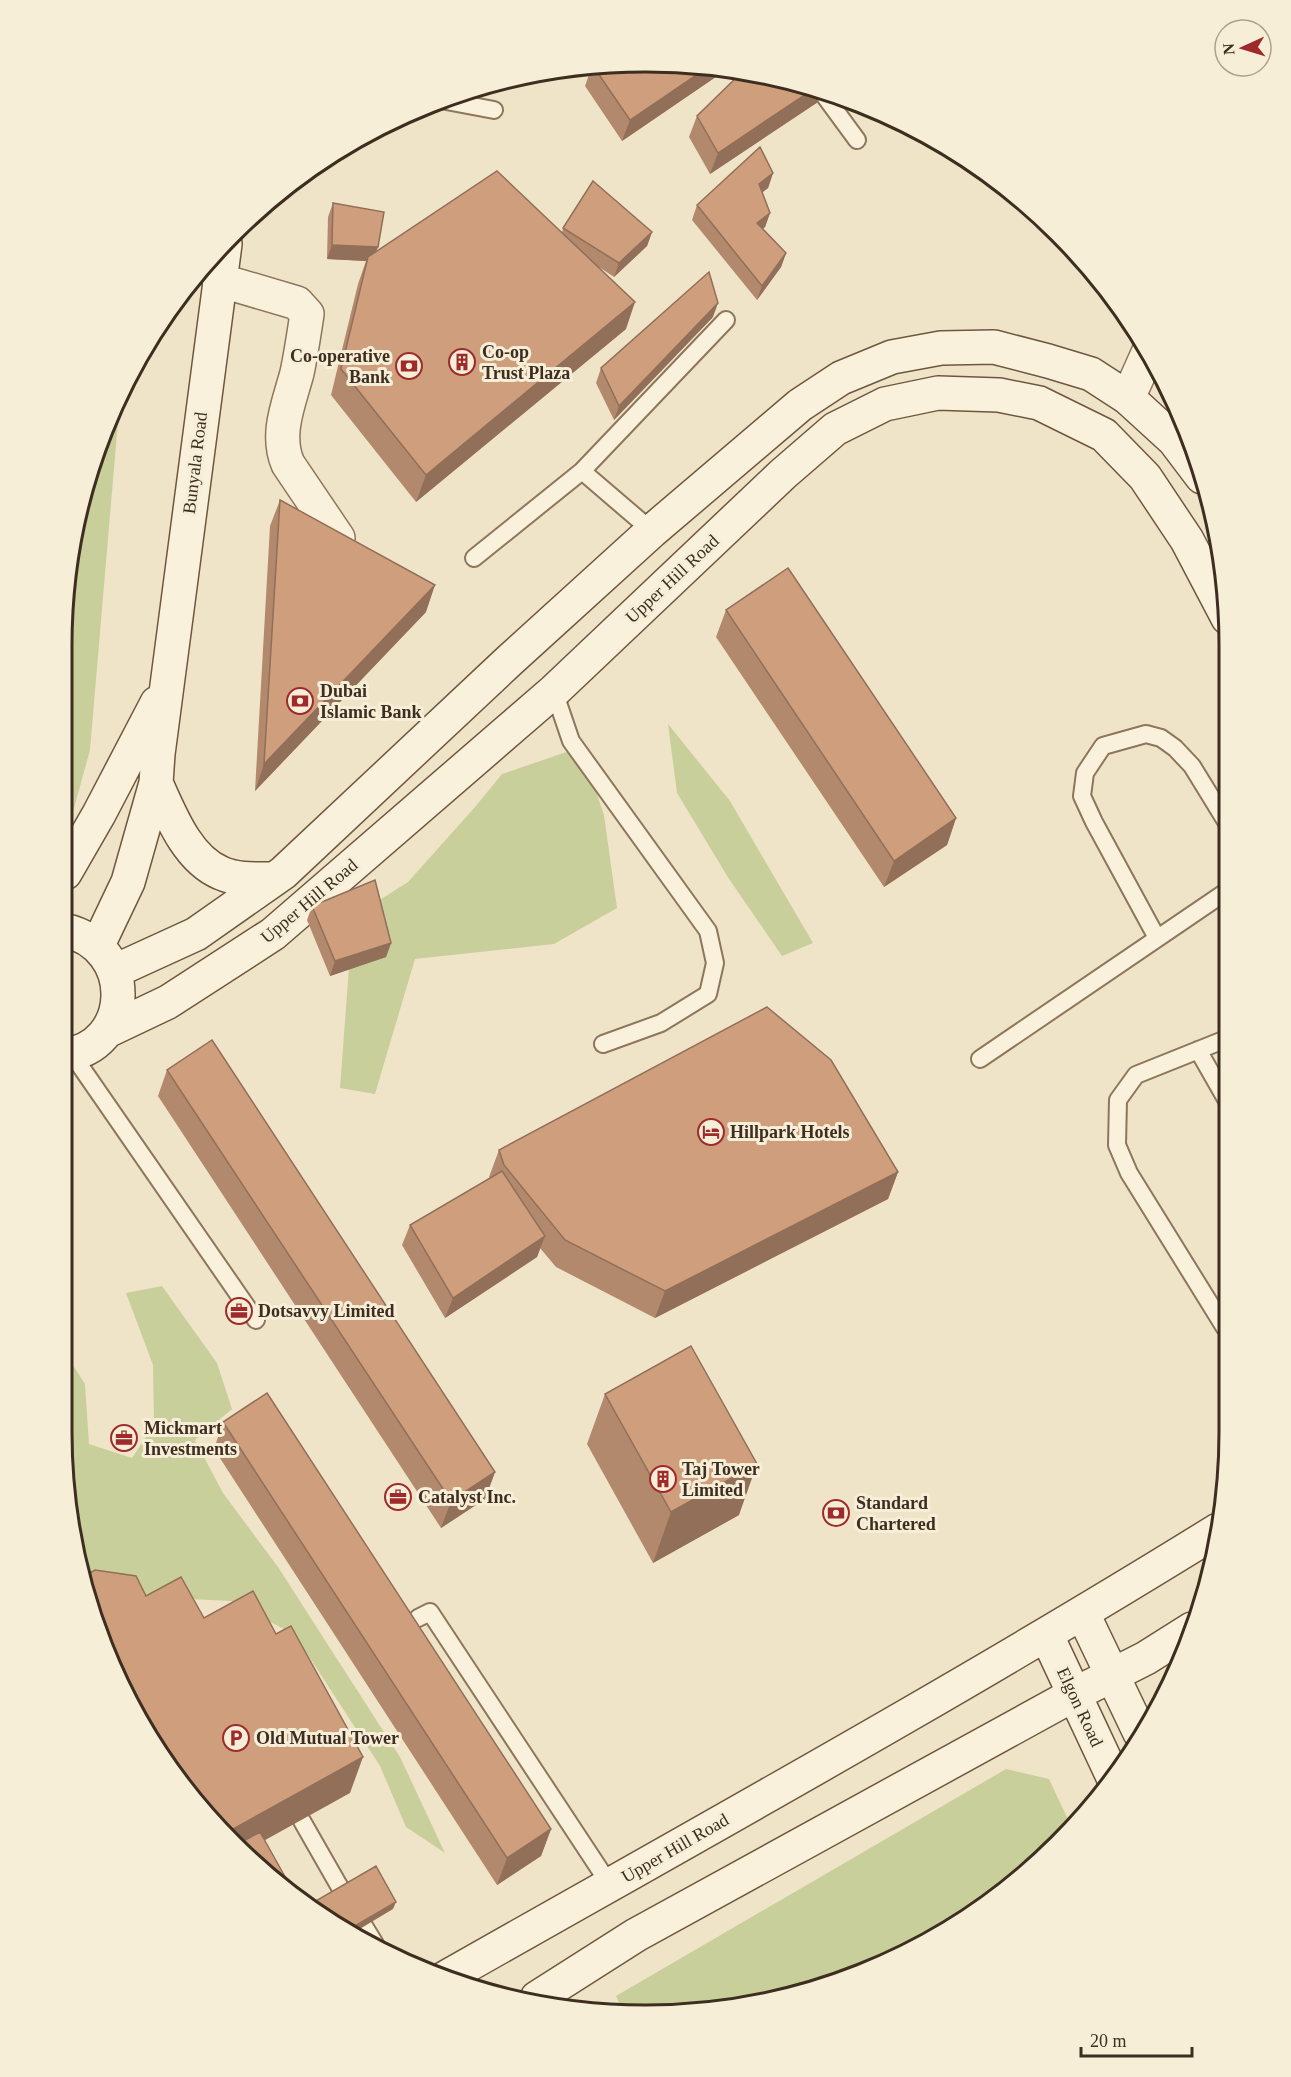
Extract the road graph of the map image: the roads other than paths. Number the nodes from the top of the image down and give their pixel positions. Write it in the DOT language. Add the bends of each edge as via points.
graph roads {
  1 [pos="829,102"];
  2 [pos="458,103"];
  3 [pos="494,110"];
  4 [pos="857,140"];
  5 [pos="223,258"];
  6 [pos="219,280"];
  7 [pos="726,320"];
  8 [pos="1144,362"];
  9 [pos="1128,398"];
  10 [pos="1187,457"];
  11 [pos="582,471"];
  12 [pos="652,531"];
  13 [pos="338,538"];
  14 [pos="474,558"];
  15 [pos="1217,597"];
  16 [pos="167,683"];
  17 [pos="554,691"];
  18 [pos="156,783"];
  19 [pos="1219,810"];
  20 [pos="72,861"];
  21 [pos="273,879"];
  22 [pos="1219,896"];
  23 [pos="72,933"];
  24 [pos="1157,938"];
  25 [pos="106,958"];
  26 [pos="106,1031"];
  27 [pos="1219,1042"];
  28 [pos="603,1044"];
  29 [pos="1198,1050"];
  30 [pos="72,1052"];
  31 [pos="980,1059"];
  32 [pos="72,1060"];
  33 [pos="1219,1087"];
  34 [pos="1219,1318"];
  35 [pos="256,1320"];
  36 [pos="1209,1535"];
  37 [pos="1083,1614"];
  38 [pos="418,1618"];
  39 [pos="1047,1636"];
  40 [pos="1181,1636"];
  41 [pos="1111,1676"];
  42 [pos="1073,1695"];
  43 [pos="1137,1726"];
  44 [pos="1109,1768"];
  45 [pos="302,1821"];
  46 [pos="610,1885"];
  47 [pos="342,1891"];
  48 [pos="364,1926"];
  49 [pos="368,1933"];
  50 [pos="455,1973"];
  51 [pos="541,1995"];
  1 -- 4 [label="lane"];
  2 -- 3 [label="lane"];
  5 -- 6 [label="street, Bunyala Road"];
  6 -- 13 [label="street" via="297,303 307,314 297,373 284,417 283,453"];
  6 -- 16 [label="street, Bunyala Road"];
  7 -- 11 [label="lane"];
  8 -- 9 [label="street"];
  9 -- 10 [label="street"];
  9 -- 12 [label="street" via="1091,374 994,347 941,348 892,357 841,378 800,405"];
  11 -- 12 [label="lane"];
  11 -- 14 [label="lane"];
  12 -- 21 [label="street"];
  15 -- 17 [label="street, Upper Hill Road" via="1187,540 1145,477 1104,435 1039,403 999,395 938,393 885,404 835,429"];
  16 -- 18 [label="street, Bunyala Road"];
  16 -- 20 [label="street, Bunyala Road"];
  17 -- 26 [label="street, Upper Hill Road" via="273,934 168,1002"];
  17 -- 28 [label="lane" via="571,741 708,931 715,963 708,993 661,1023"];
  18 -- 21 [label="street" via="194,854 221,873"];
  18 -- 25 [label="street, Bunyala Road"];
  19 -- 24 [label="lane" via="1192,766 1161,738 1146,734 1103,746 1085,773 1082,796"];
  21 -- 25 [label="street" via="196,934"];
  22 -- 24 [label="lane"];
  23 -- 25 [label="street" via="83,936"];
  24 -- 31 [label="lane"];
  25 -- 26 [label="street" via="118,992 116,1012"];
  26 -- 30 [label="street, Upper Hill Road" via="91,1045"];
  27 -- 29 [label="lane"];
  29 -- 33 [label="lane"];
  29 -- 34 [label="lane" via="1136,1075 1118,1100 1117,1145 1129,1173"];
  32 -- 35 [label="lane"];
  36 -- 37 [label="street, Upper Hill Road"];
  37 -- 39 [label="street, Upper Hill Road"];
  37 -- 41 [label="street"];
  38 -- 46 [label="lane" via="430,1612"];
  39 -- 42 [label="street, Elgon Road"];
  39 -- 46 [label="street, Upper Hill Road"];
  40 -- 41 [label="street"];
  41 -- 42 [label="street"];
  41 -- 43 [label="street"];
  42 -- 44 [label="street, Elgon Road"];
  42 -- 51 [label="street" via="636,1935"];
  45 -- 47 [label="lane"];
  46 -- 50 [label="street, Upper Hill Road"];
  48 -- 49 [label="lane"];
}
